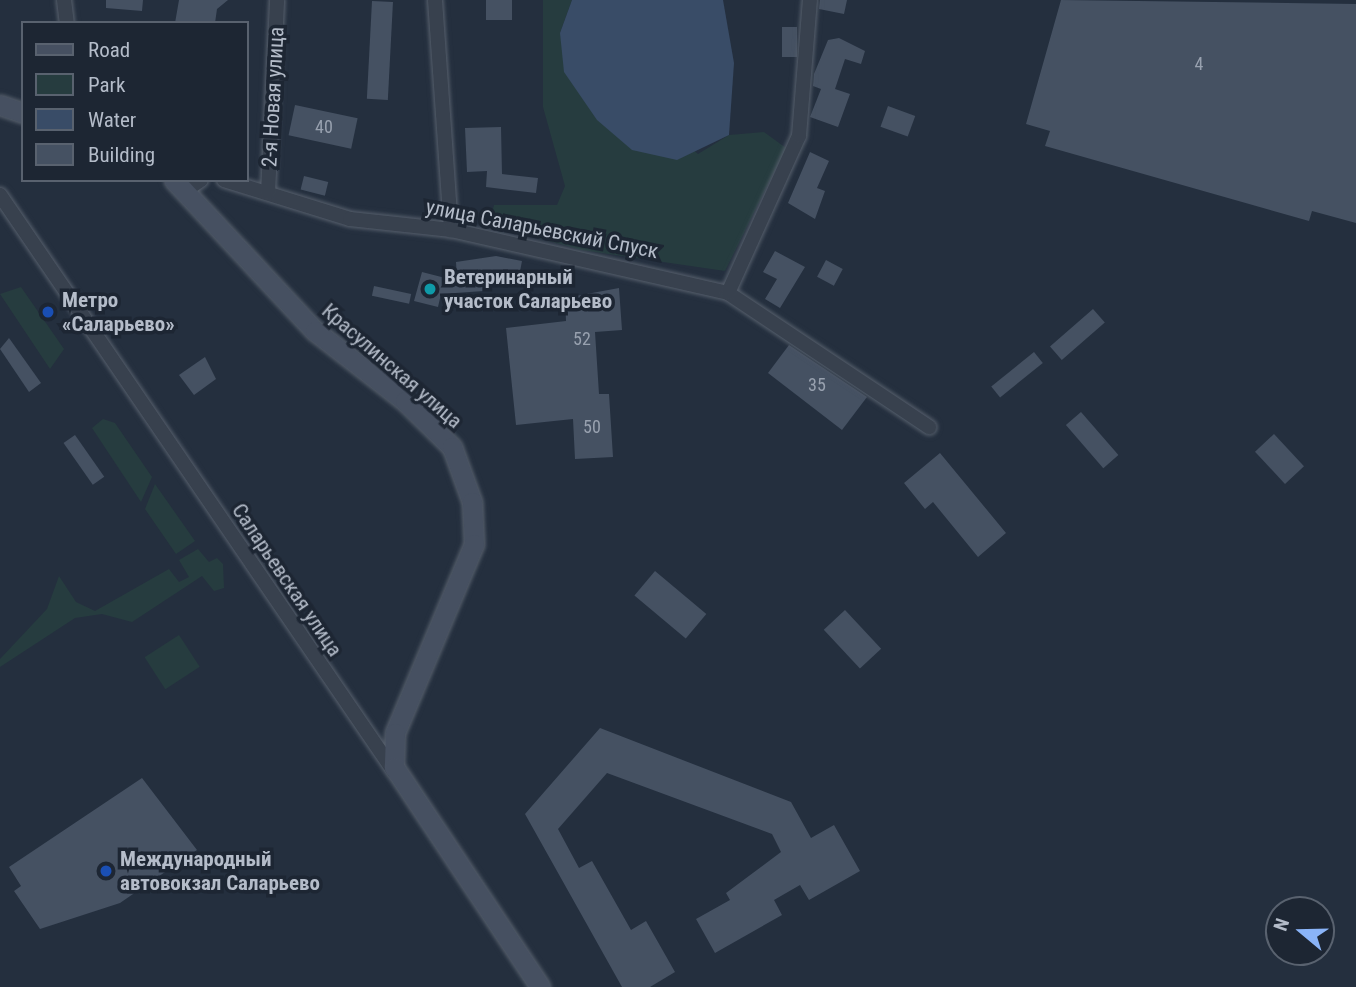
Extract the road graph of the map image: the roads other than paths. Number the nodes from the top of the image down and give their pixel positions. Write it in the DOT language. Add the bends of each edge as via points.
graph roads {
  1 [pos="64,0"];
  2 [pos="277,0"];
  3 [pos="435,0"];
  4 [pos="810,0"];
  5 [pos="67,21"];
  6 [pos="0,105"];
  7 [pos="21,112"];
  8 [pos="231,182"];
  9 [pos="187,184"];
  10 [pos="268,193"];
  11 [pos="0,195"];
  12 [pos="451,230"];
  13 [pos="728,293"];
  14 [pos="929,427"];
  15 [pos="401,783"];
  16 [pos="540,987"];
  1 -- 5 [label="street"];
  2 -- 10 [label="street, 2-я Новая улица"];
  3 -- 12 [label="street"];
  4 -- 13 [label="street" via="799,136"];
  6 -- 7 [label="street"];
  8 -- 10 [label="street, улица Саларьевский Спуск"];
  9 -- 15 [label="street, Красулинская улица" via="315,331 429,421 463,471 474,544 395,733 394,767"];
  10 -- 12 [label="street, улица Саларьевский Спуск" via="350,219"];
  11 -- 15 [label="street, Саларьевская улица"];
  12 -- 13 [label="street, улица Саларьевский Спуск"];
  13 -- 14 [label="street"];
  15 -- 16 [label="street, Саларьевская улица"];
}
